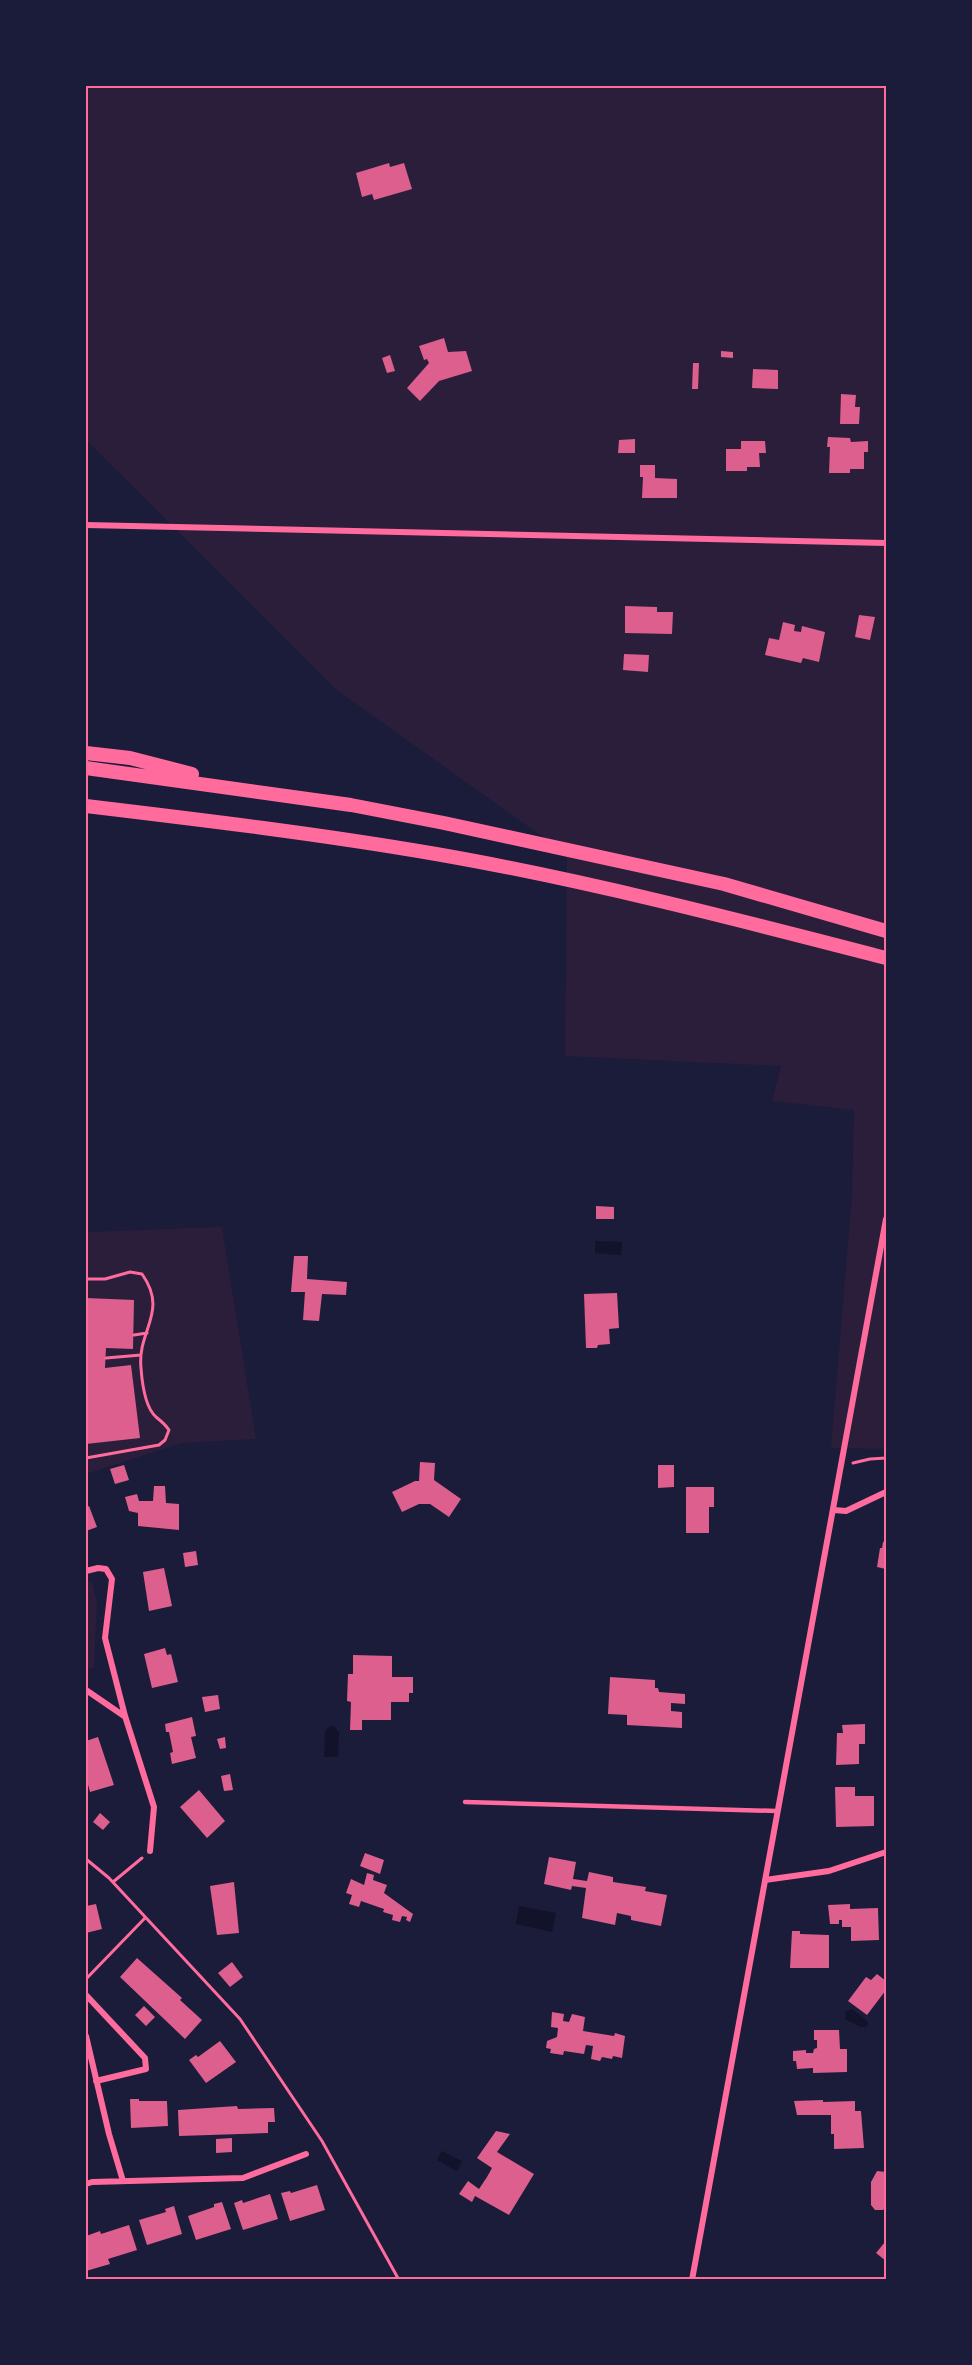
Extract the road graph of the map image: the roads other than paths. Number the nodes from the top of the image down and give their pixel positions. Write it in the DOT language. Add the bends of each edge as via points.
graph roads {
  1 [pos="86,525"];
  2 [pos="886,543"];
  3 [pos="86,753"];
  4 [pos="86,768"];
  5 [pos="258,790"];
  6 [pos="86,806"];
  7 [pos="86,814"];
  8 [pos="160,814"];
  9 [pos="886,931"];
  10 [pos="886,958"];
  11 [pos="886,1219"];
  12 [pos="886,1492"];
  13 [pos="834,1510"];
  14 [pos="86,1571"];
  15 [pos="86,1690"];
  16 [pos="125,1716"];
  17 [pos="465,1802"];
  18 [pos="777,1811"];
  19 [pos="150,1851"];
  20 [pos="886,1852"];
  21 [pos="765,1880"];
  22 [pos="86,1995"];
  23 [pos="86,2036"];
  24 [pos="96,2081"];
  25 [pos="306,2154"];
  26 [pos="123,2181"];
  27 [pos="86,2184"];
  28 [pos="692,2280"];
  1 -- 2 [label="street"];
  3 -- 5 [label="highway" via="130,758"];
  4 -- 5 [label="highway"];
  5 -- 9 [label="highway" via="397,814 724,884"];
  6 -- 8 [label="highway"];
  7 -- 8 [label="highway"];
  8 -- 10 [label="highway" via="438,854 713,914"];
  11 -- 13 [label="street"];
  12 -- 13 [label="street" via="846,1511"];
  13 -- 18 [label="street"];
  14 -- 16 [label="street" via="106,1569 112,1578 105,1638"];
  15 -- 16 [label="street"];
  16 -- 19 [label="street" via="154,1807"];
  17 -- 18 [label="lane"];
  18 -- 21 [label="street"];
  20 -- 21 [label="street" via="829,1870"];
  21 -- 28 [label="street"];
  22 -- 24 [label="street" via="145,2058 146,2069"];
  23 -- 24 [label="street"];
  24 -- 26 [label="street"];
  25 -- 26 [label="street" via="243,2178"];
  26 -- 27 [label="street"];
}
